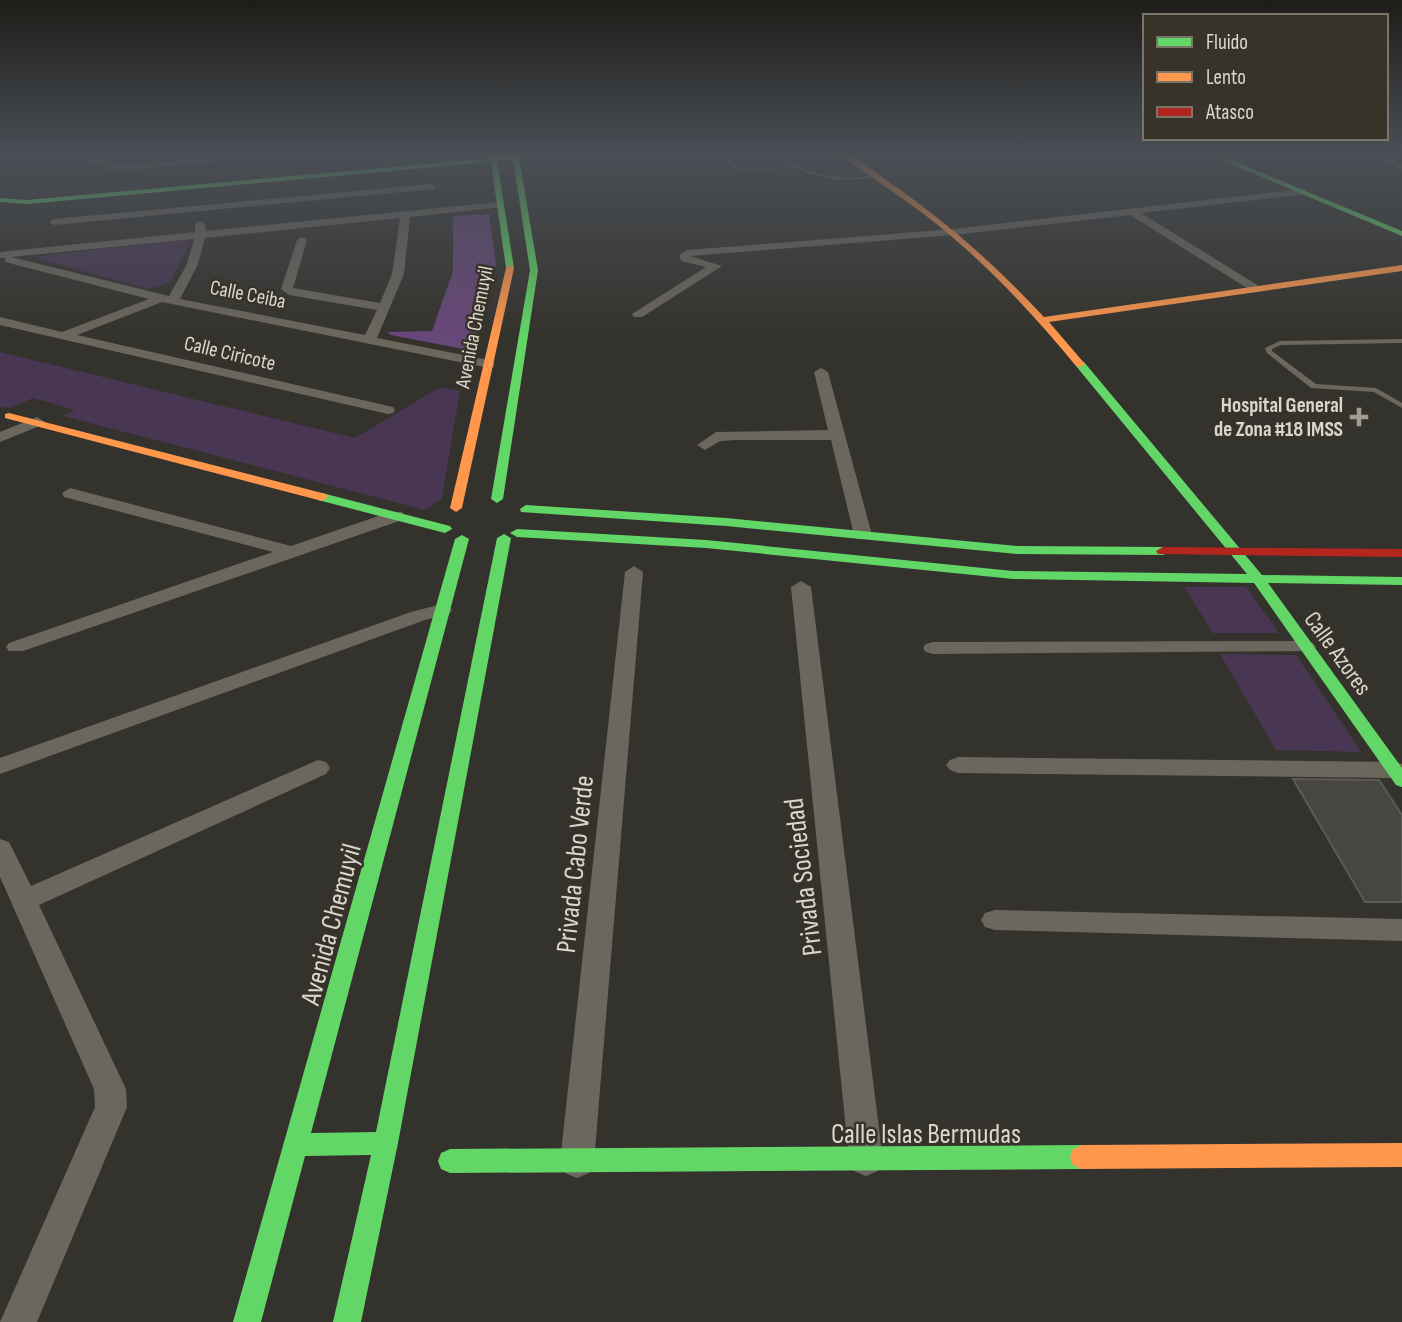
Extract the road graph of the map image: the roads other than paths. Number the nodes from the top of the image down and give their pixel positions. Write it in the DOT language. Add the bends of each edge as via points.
graph roads {
  1 [pos="405,214"];
  2 [pos="129,215"];
  3 [pos="199,215"];
  4 [pos="398,215"];
  5 [pos="501,215"];
  6 [pos="530,215"];
  7 [pos="930,215"];
  8 [pos="1108,215"];
  9 [pos="1136,215"];
  10 [pos="1356,215"];
  11 [pos="54,222"];
  12 [pos="953,232"];
  13 [pos="1402,234"];
  14 [pos="202,235"];
  15 [pos="302,240"];
  16 [pos="0,256"];
  17 [pos="1402,268"];
  18 [pos="534,270"];
  19 [pos="510,271"];
  20 [pos="1255,289"];
  21 [pos="167,299"];
  22 [pos="383,307"];
  23 [pos="638,314"];
  24 [pos="1044,320"];
  25 [pos="0,321"];
  26 [pos="63,336"];
  27 [pos="370,340"];
  28 [pos="1402,341"];
  29 [pos="489,364"];
  30 [pos="821,372"];
  31 [pos="1402,406"];
  32 [pos="387,410"];
  33 [pos="5,418"];
  34 [pos="37,422"];
  35 [pos="839,435"];
  36 [pos="0,437"];
  37 [pos="705,445"];
  38 [pos="70,493"];
  39 [pos="497,499"];
  40 [pos="456,508"];
  41 [pos="526,509"];
  42 [pos="396,516"];
  43 [pos="445,529"];
  44 [pos="863,535"];
  45 [pos="490,538"];
  46 [pos="292,552"];
  47 [pos="1236,552"];
  48 [pos="1402,553"];
  49 [pos="634,572"];
  50 [pos="1258,579"];
  51 [pos="1402,581"];
  52 [pos="801,587"];
  53 [pos="442,610"];
  54 [pos="16,647"];
  55 [pos="1306,647"];
  56 [pos="933,648"];
  57 [pos="958,765"];
  58 [pos="0,766"];
  59 [pos="318,768"];
  60 [pos="1398,775"];
  61 [pos="0,848"];
  62 [pos="25,900"];
  63 [pos="995,920"];
  64 [pos="1402,930"];
  65 [pos="386,1143"];
  66 [pos="297,1144"];
  67 [pos="1402,1155"];
  68 [pos="866,1160"];
  69 [pos="450,1161"];
  70 [pos="577,1162"];
  71 [pos="18,1322"];
  72 [pos="247,1322"];
  73 [pos="348,1322"];
  1 -- 22 [label="street" via="398,274"];
  2 -- 11 [label="street"];
  3 -- 14 [label="street"];
  4 -- 14 [label="street"];
  5 -- 19 [label="main road, Avenida Chemuyil"];
  6 -- 18 [label="main road, Avenida Chemuyil"];
  7 -- 12 [label="main road, Calle Azores"];
  8 -- 12 [label="street"];
  9 -- 20 [label="street"];
  10 -- 13 [label="main road"];
  12 -- 23 [label="street" via="688,253 685,259 716,267"];
  12 -- 24 [label="main road, Calle Azores"];
  14 -- 16 [label="street"];
  14 -- 21 [label="street" via="191,265"];
  15 -- 22 [label="street" via="289,291"];
  16 -- 21 [label="street, Calle Ceiba"];
  17 -- 20 [label="main road"];
  18 -- 19 [label="main road"];
  18 -- 39 [label="main road, Avenida Chemuyil"];
  19 -- 29 [label="main road, Avenida Chemuyil"];
  20 -- 24 [label="main road"];
  21 -- 26 [label="street"];
  21 -- 27 [label="street, Calle Ceiba"];
  22 -- 27 [label="street"];
  24 -- 47 [label="main road, Calle Azores"];
  25 -- 26 [label="street, Calle Ciricote"];
  26 -- 32 [label="street, Calle Ciricote"];
  27 -- 29 [label="street, Calle Ceiba"];
  28 -- 31 [label="lane" via="1280,343 1268,348 1314,386 1376,390"];
  29 -- 40 [label="main road, Avenida Chemuyil"];
  30 -- 35 [label="street"];
  33 -- 34 [label="main road"];
  34 -- 36 [label="street"];
  34 -- 42 [label="main road"];
  35 -- 37 [label="street" via="736,435 716,437"];
  35 -- 44 [label="street"];
  38 -- 46 [label="street"];
  39 -- 40 [label="main road"];
  39 -- 41 [label="main road"];
  40 -- 43 [label="main road, Avenida Chemuyil" via="444,522"];
  41 -- 44 [label="main road"];
  41 -- 45 [label="main road" via="529,521"];
  42 -- 43 [label="main road"];
  42 -- 46 [label="street"];
  43 -- 45 [label="main road"];
  44 -- 47 [label="main road" via="1017,550"];
  45 -- 50 [label="main road" via="706,544 1013,575"];
  45 -- 53 [label="main road, Avenida Chemuyil"];
  45 -- 65 [label="main road"];
  46 -- 54 [label="street"];
  47 -- 48 [label="main road"];
  47 -- 50 [label="main road, Calle Azores"];
  49 -- 70 [label="street, Privada Cabo Verde"];
  50 -- 51 [label="main road"];
  50 -- 55 [label="main road, Calle Azores"];
  52 -- 68 [label="street, Privada Sociedad"];
  53 -- 58 [label="street"];
  53 -- 66 [label="main road, Avenida Chemuyil"];
  55 -- 56 [label="street"];
  55 -- 60 [label="main road, Calle Azores"];
  57 -- 60 [label="street"];
  59 -- 62 [label="street"];
  61 -- 62 [label="street"];
  62 -- 71 [label="street" via="110,1089 111,1107"];
  63 -- 64 [label="street"];
  65 -- 66 [label="main road"];
  65 -- 73 [label="main road"];
  66 -- 72 [label="main road, Avenida Chemuyil"];
  67 -- 68 [label="main road, Calle Islas Bermudas"];
  68 -- 70 [label="main road, Calle Islas Bermudas"];
  69 -- 70 [label="main road, Calle Islas Bermudas"];
}
